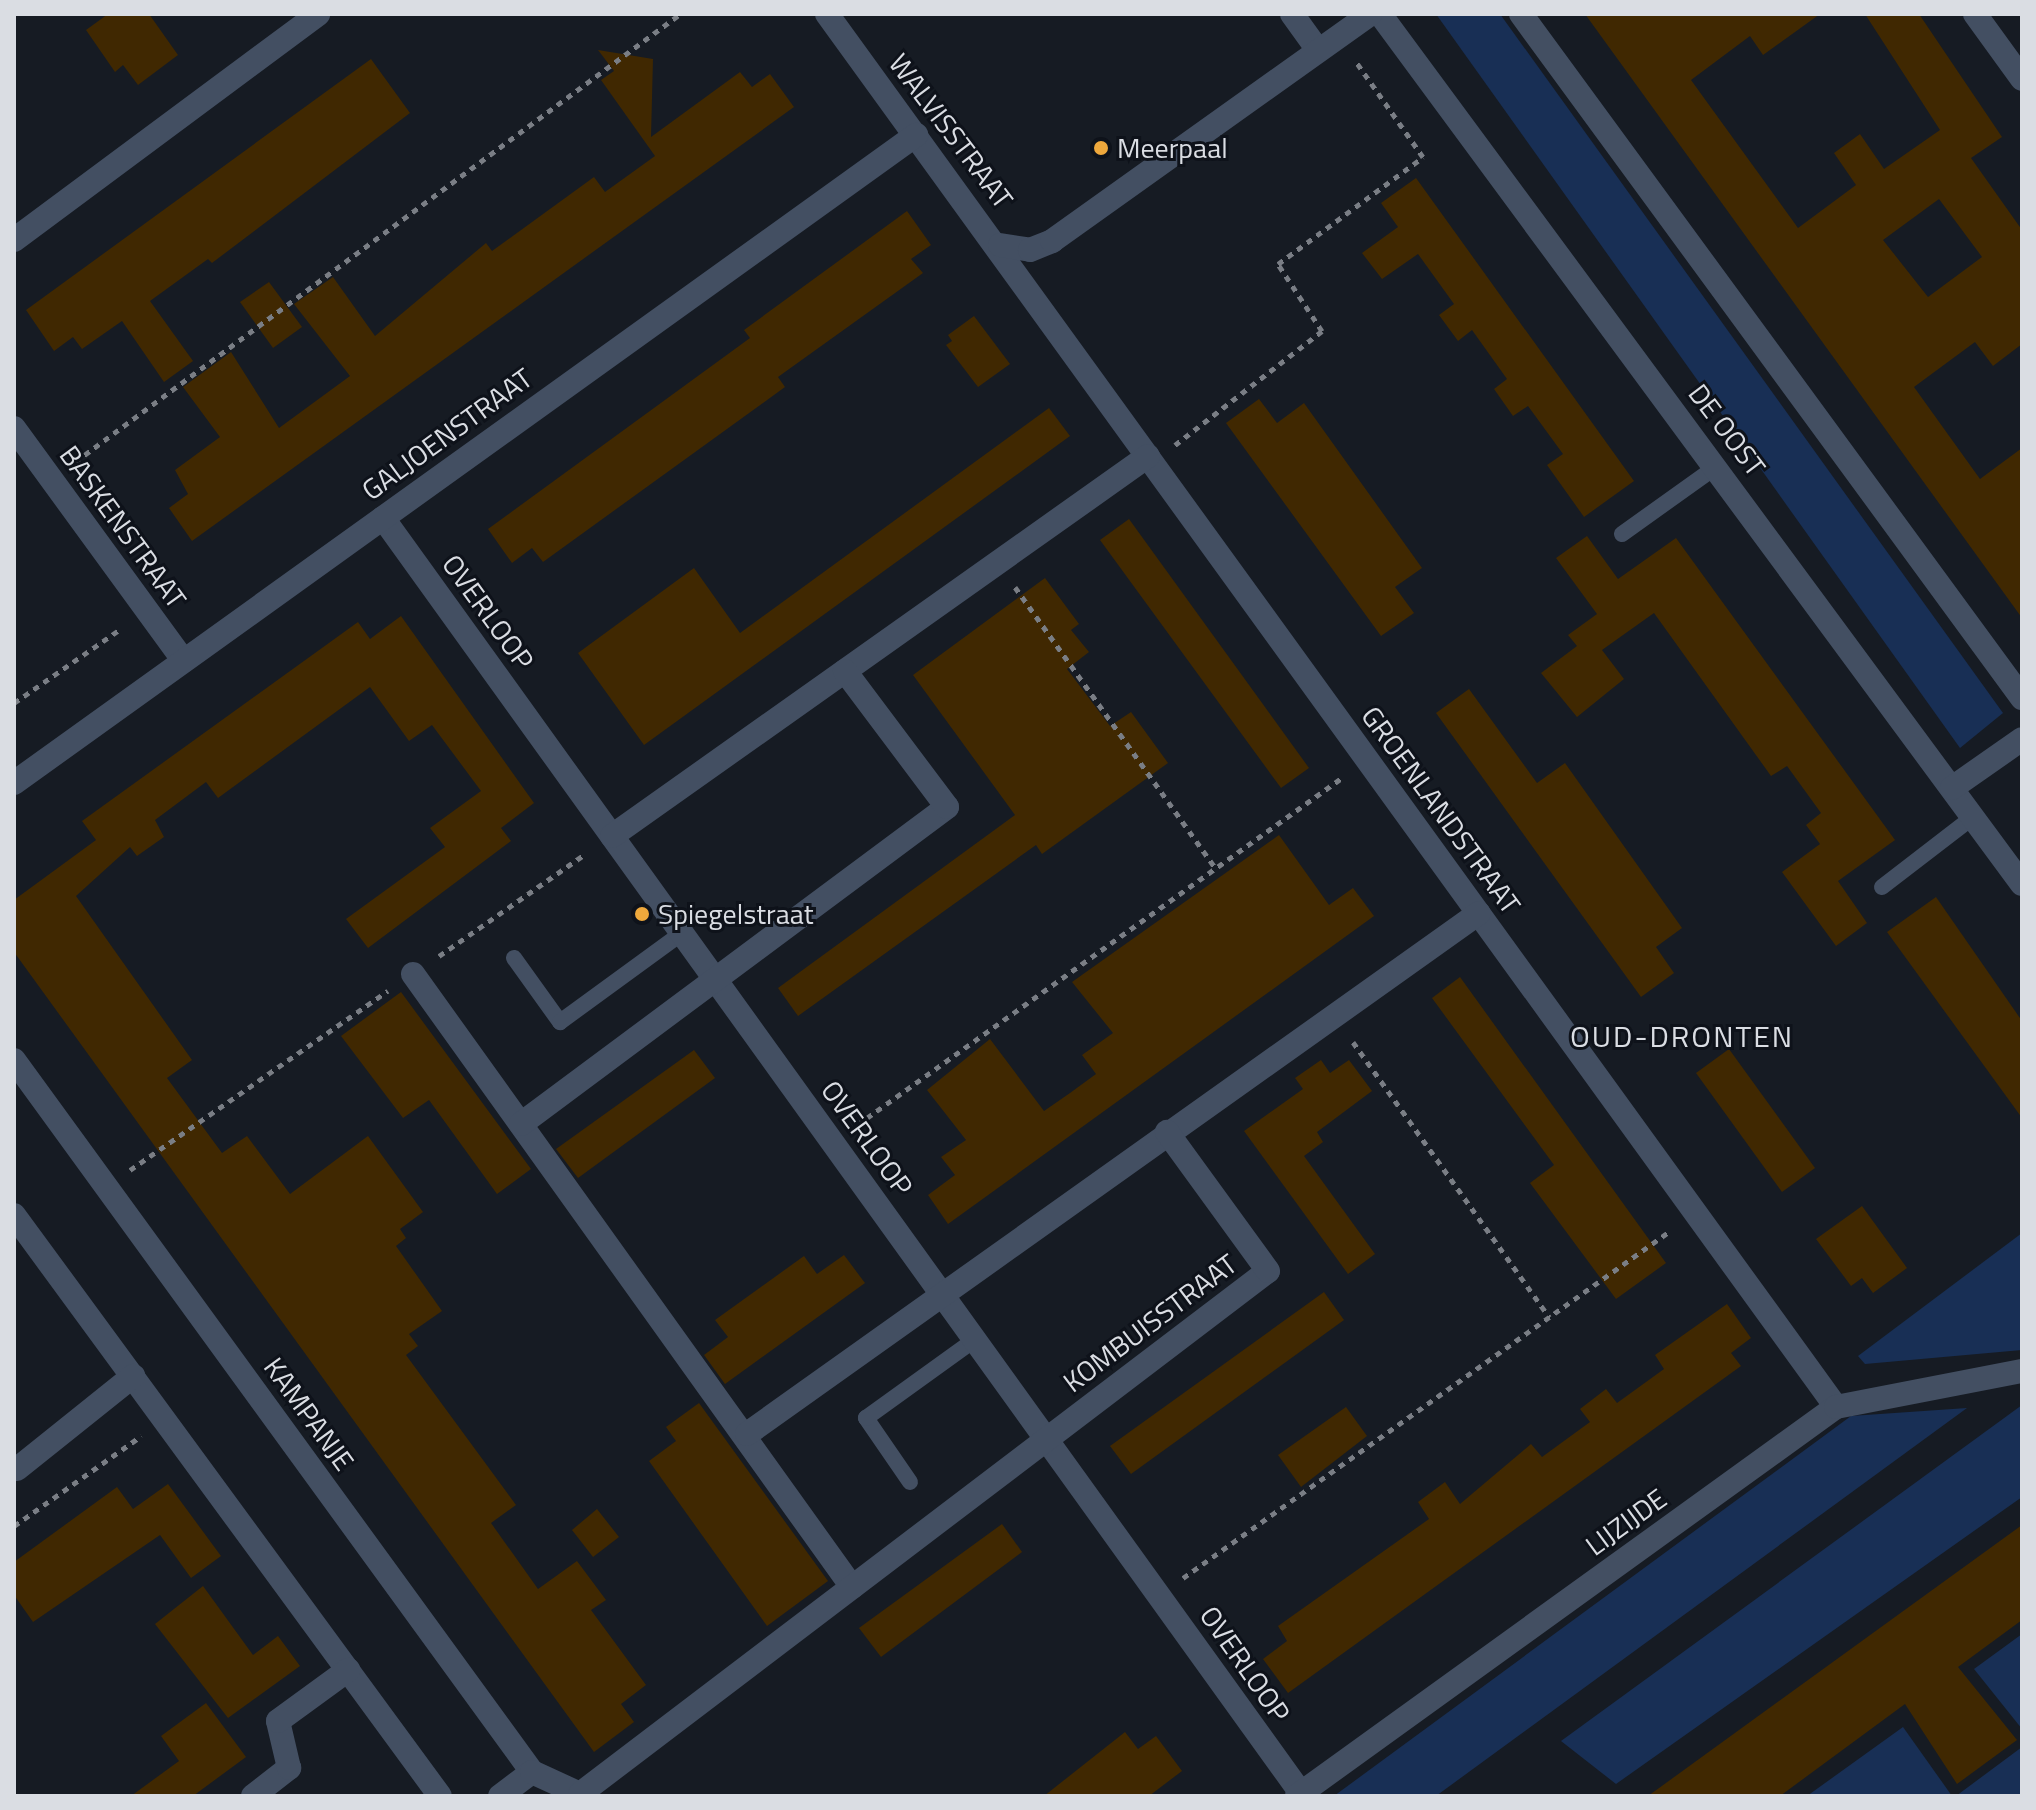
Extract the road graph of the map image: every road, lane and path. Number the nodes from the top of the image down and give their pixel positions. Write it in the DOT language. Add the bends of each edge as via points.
graph roads {
  1 [pos="318,14"];
  2 [pos="680,14"];
  3 [pos="827,14"];
  4 [pos="1292,14"];
  5 [pos="1370,14"];
  6 [pos="1380,14"];
  7 [pos="1521,14"];
  8 [pos="1975,14"];
  9 [pos="1328,43"];
  10 [pos="2022,79"];
  11 [pos="916,135"];
  12 [pos="14,240"];
  13 [pos="1000,245"];
  14 [pos="14,428"];
  15 [pos="1151,459"];
  16 [pos="1717,466"];
  17 [pos="52,480"];
  18 [pos="383,518"];
  19 [pos="1622,534"];
  20 [pos="996,561"];
  21 [pos="146,611"];
  22 [pos="184,661"];
  23 [pos="845,671"];
  24 [pos="2022,698"];
  25 [pos="14,703"];
  26 [pos="2022,739"];
  27 [pos="1368,760"];
  28 [pos="14,783"];
  29 [pos="1952,788"];
  30 [pos="1973,817"];
  31 [pos="612,836"];
  32 [pos="1216,869"];
  33 [pos="2022,884"];
  34 [pos="1882,887"];
  35 [pos="1479,913"];
  36 [pos="682,933"];
  37 [pos="514,958"];
  38 [pos="413,974"];
  39 [pos="715,979"];
  40 [pos="1334,1015"];
  41 [pos="14,1060"];
  42 [pos="521,1124"];
  43 [pos="1167,1132"];
  44 [pos="833,1142"];
  45 [pos="106,1187"];
  46 [pos="1695,1212"];
  47 [pos="14,1215"];
  48 [pos="943,1295"];
  49 [pos="1549,1317"];
  50 [pos="974,1340"];
  51 [pos="2022,1371"];
  52 [pos="133,1376"];
  53 [pos="1836,1407"];
  54 [pos="164,1420"];
  55 [pos="747,1434"];
  56 [pos="1046,1439"];
  57 [pos="17,1469"];
  58 [pos="910,1482"];
  59 [pos="14,1526"];
  60 [pos="852,1587"];
  61 [pos="1160,1595"];
  62 [pos="348,1670"];
  63 [pos="532,1772"];
  64 [pos="1299,1795"];
  65 [pos="253,1796"];
  66 [pos="440,1796"];
  67 [pos="500,1796"];
  1 -- 12 [label="street"];
  2 -- 17 [label="path"];
  3 -- 11 [label="street, WALVISSTRAAT"];
  4 -- 9 [label="street"];
  5 -- 9 [label="street"];
  6 -- 16 [label="street, DE OOST"];
  7 -- 24 [label="street"];
  8 -- 10 [label="street"];
  9 -- 13 [label="street" via="1052,241 1030,250"];
  9 -- 15 [label="path" via="1423,157 1278,264 1322,331"];
  11 -- 13 [label="street, WALVISSTRAAT"];
  11 -- 18 [label="street, GALJOENSTRAAT"];
  13 -- 15 [label="street, GROENLANDSTRAAT"];
  14 -- 17 [label="street, BASKENSTRAAT"];
  15 -- 20 [label="street"];
  15 -- 27 [label="street, GROENLANDSTRAAT"];
  16 -- 19 [label="lane"];
  16 -- 29 [label="street, DE OOST"];
  17 -- 21 [label="street, BASKENSTRAAT"];
  18 -- 22 [label="street, GALJOENSTRAAT"];
  18 -- 31 [label="street, OVERLOOP"];
  20 -- 23 [label="street"];
  20 -- 32 [label="path"];
  21 -- 22 [label="street, BASKENSTRAAT"];
  21 -- 25 [label="path"];
  22 -- 28 [label="street, GALJOENSTRAAT"];
  23 -- 31 [label="street"];
  23 -- 39 [label="street" via="947,807"];
  26 -- 29 [label="street"];
  27 -- 32 [label="path"];
  27 -- 35 [label="street, GROENLANDSTRAAT"];
  29 -- 30 [label="street, DE OOST"];
  30 -- 33 [label="street, DE OOST"];
  30 -- 34 [label="lane"];
  31 -- 36 [label="street, OVERLOOP"];
  31 -- 38 [label="path"];
  32 -- 44 [label="path"];
  35 -- 40 [label="street"];
  35 -- 46 [label="street, GROENLANDSTRAAT"];
  36 -- 37 [label="lane" via="560,1022"];
  36 -- 39 [label="street, OVERLOOP"];
  38 -- 42 [label="street"];
  38 -- 45 [label="path"];
  39 -- 42 [label="street"];
  39 -- 44 [label="street, OVERLOOP"];
  40 -- 43 [label="street"];
  40 -- 49 [label="path"];
  41 -- 45 [label="street, KAMPANJE"];
  42 -- 55 [label="street"];
  43 -- 48 [label="street"];
  43 -- 56 [label="street, KOMBUISSTRAAT" via="1268,1271"];
  44 -- 48 [label="street, OVERLOOP"];
  45 -- 63 [label="street, KAMPANJE"];
  46 -- 49 [label="path"];
  46 -- 53 [label="street, GROENLANDSTRAAT"];
  47 -- 52 [label="street"];
  48 -- 50 [label="street, OVERLOOP"];
  48 -- 55 [label="street"];
  49 -- 61 [label="path"];
  50 -- 56 [label="street, OVERLOOP"];
  50 -- 58 [label="lane" via="866,1418"];
  51 -- 53 [label="street, LIJZIJDE"];
  52 -- 54 [label="street"];
  52 -- 57 [label="street"];
  53 -- 64 [label="street, LIJZIJDE"];
  54 -- 59 [label="path"];
  54 -- 62 [label="street"];
  55 -- 60 [label="street"];
  56 -- 60 [label="street"];
  56 -- 61 [label="street, OVERLOOP"];
  60 -- 63 [label="street" via="580,1794"];
  61 -- 64 [label="street, OVERLOOP"];
  62 -- 65 [label="street" via="278,1721 289,1768"];
  62 -- 66 [label="street"];
  63 -- 67 [label="street"];
}
